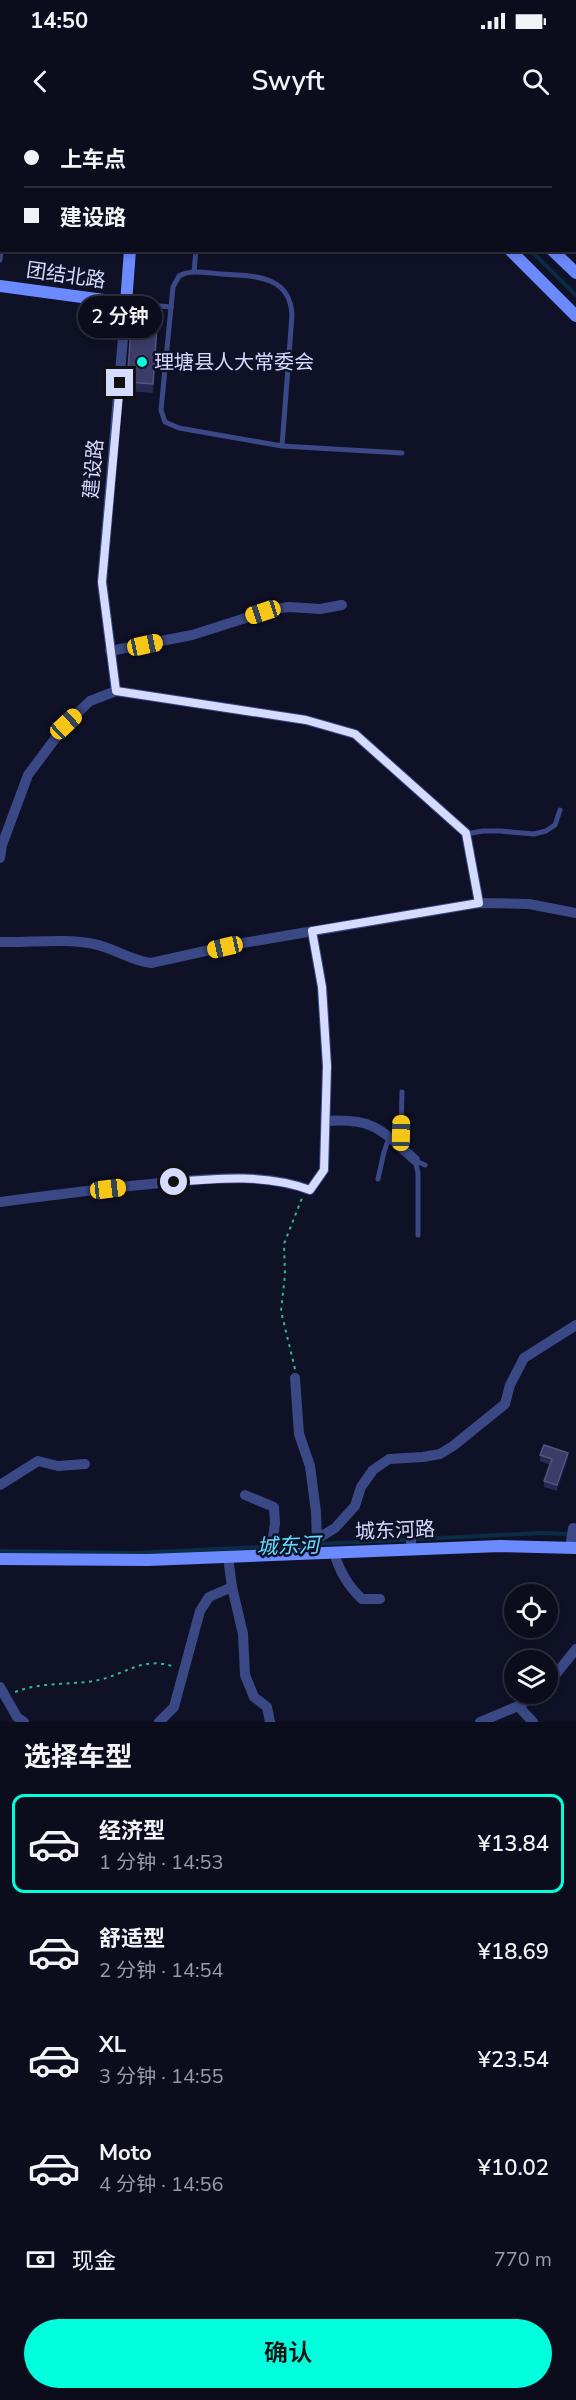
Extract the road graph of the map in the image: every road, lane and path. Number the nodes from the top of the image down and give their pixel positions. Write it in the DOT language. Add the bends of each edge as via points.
graph roads {
  1 [pos="130,252"];
  2 [pos="196,252"];
  3 [pos="512,252"];
  4 [pos="554,252"];
  5 [pos="194,272"];
  6 [pos="576,273"];
  7 [pos="0,286"];
  8 [pos="126,303"];
  9 [pos="171,307"];
  10 [pos="576,316"];
  11 [pos="282,446"];
  12 [pos="402,453"];
  13 [pos="342,605"];
  14 [pos="111,651"];
  15 [pos="116,691"];
  16 [pos="560,810"];
  17 [pos="466,834"];
  18 [pos="0,858"];
  19 [pos="479,903"];
  20 [pos="576,913"];
  21 [pos="312,931"];
  22 [pos="0,942"];
  23 [pos="402,1092"];
  24 [pos="326,1121"];
  25 [pos="394,1140"];
  26 [pos="414,1160"];
  27 [pos="425,1165"];
  28 [pos="378,1179"];
  29 [pos="310,1190"];
  30 [pos="0,1202"];
  31 [pos="418,1235"];
  32 [pos="576,1325"];
  33 [pos="295,1378"];
  34 [pos="85,1464"];
  35 [pos="0,1485"];
  36 [pos="245,1495"];
  37 [pos="411,1528"];
  38 [pos="573,1541"];
  39 [pos="315,1546"];
  40 [pos="411,1549"];
  41 [pos="334,1552"];
  42 [pos="271,1554"];
  43 [pos="228,1557"];
  44 [pos="0,1559"];
  45 [pos="232,1587"];
  46 [pos="380,1599"];
  47 [pos="576,1649"];
  48 [pos="185,1671"];
  49 [pos="558,1672"];
  50 [pos="3,1691"];
  51 [pos="521,1704"];
  52 [pos="518,1706"];
  53 [pos="19,1720"];
  54 [pos="159,1722"];
  55 [pos="270,1722"];
  56 [pos="480,1722"];
  57 [pos="533,1722"];
  1 -- 8 [label="street, 建设路"];
  2 -- 5 [label="lane"];
  3 -- 10 [label="street"];
  4 -- 6 [label="street"];
  5 -- 9 [label="lane" via="175,280"];
  5 -- 11 [label="lane" via="266,279 290,301"];
  7 -- 8 [label="street, 团结北路"];
  8 -- 9 [label="lane"];
  8 -- 14 [label="street, 建设路" via="102,582"];
  9 -- 11 [label="lane" via="160,410 165,422 178,428"];
  11 -- 12 [label="lane"];
  13 -- 14 [label="street" via="274,609 192,635"];
  14 -- 15 [label="street, 建设路"];
  15 -- 17 [label="street" via="306,720 355,734"];
  15 -- 18 [label="street" via="90,701 66,724 28,775"];
  16 -- 17 [label="lane" via="555,825 540,833"];
  17 -- 19 [label="street"];
  19 -- 20 [label="street" via="528,904"];
  19 -- 21 [label="street"];
  21 -- 22 [label="street" via="151,963 77,941"];
  21 -- 24 [label="street" via="325,1015"];
  23 -- 25 [label="lane" via="401,1133"];
  24 -- 25 [label="street" via="367,1123"];
  24 -- 29 [label="street" via="324,1170"];
  25 -- 26 [label="street"];
  25 -- 28 [label="lane" via="384,1152"];
  26 -- 27 [label="lane"];
  26 -- 31 [label="lane" via="418,1173"];
  29 -- 30 [label="street" via="279,1181 235,1178"];
  29 -- 33 [label="path" via="301,1199 284,1244 281,1311 294,1358"];
  32 -- 39 [label="street" via="524,1358 505,1404 453,1446 423,1458 389,1459 373,1470 361,1487 355,1506"];
  33 -- 39 [label="street" via="299,1434 310,1466"];
  34 -- 35 [label="street" via="58,1466 38,1461"];
  36 -- 42 [label="street" via="274,1507"];
  37 -- 40 [label="street"];
  38 -- 40 [label="street, 城东河路"];
  39 -- 41 [label="street, 城东河路"];
  39 -- 42 [label="street, 城东河路"];
  40 -- 41 [label="street, 城东河路"];
  41 -- 46 [label="street" via="352,1590 363,1599"];
  42 -- 43 [label="street, 城东河路"];
  43 -- 44 [label="street, 城东河路"];
  43 -- 45 [label="street"];
  45 -- 48 [label="street" via="209,1597 200,1611"];
  45 -- 55 [label="street" via="243,1634 245,1675 254,1697 267,1707"];
  47 -- 49 [label="street"];
  48 -- 50 [label="path" via="158,1662 145,1663 94,1681"];
  48 -- 54 [label="street" via="174,1707"];
  50 -- 53 [label="street"];
  51 -- 52 [label="street"];
  52 -- 56 [label="street"];
  52 -- 57 [label="street"];
}
